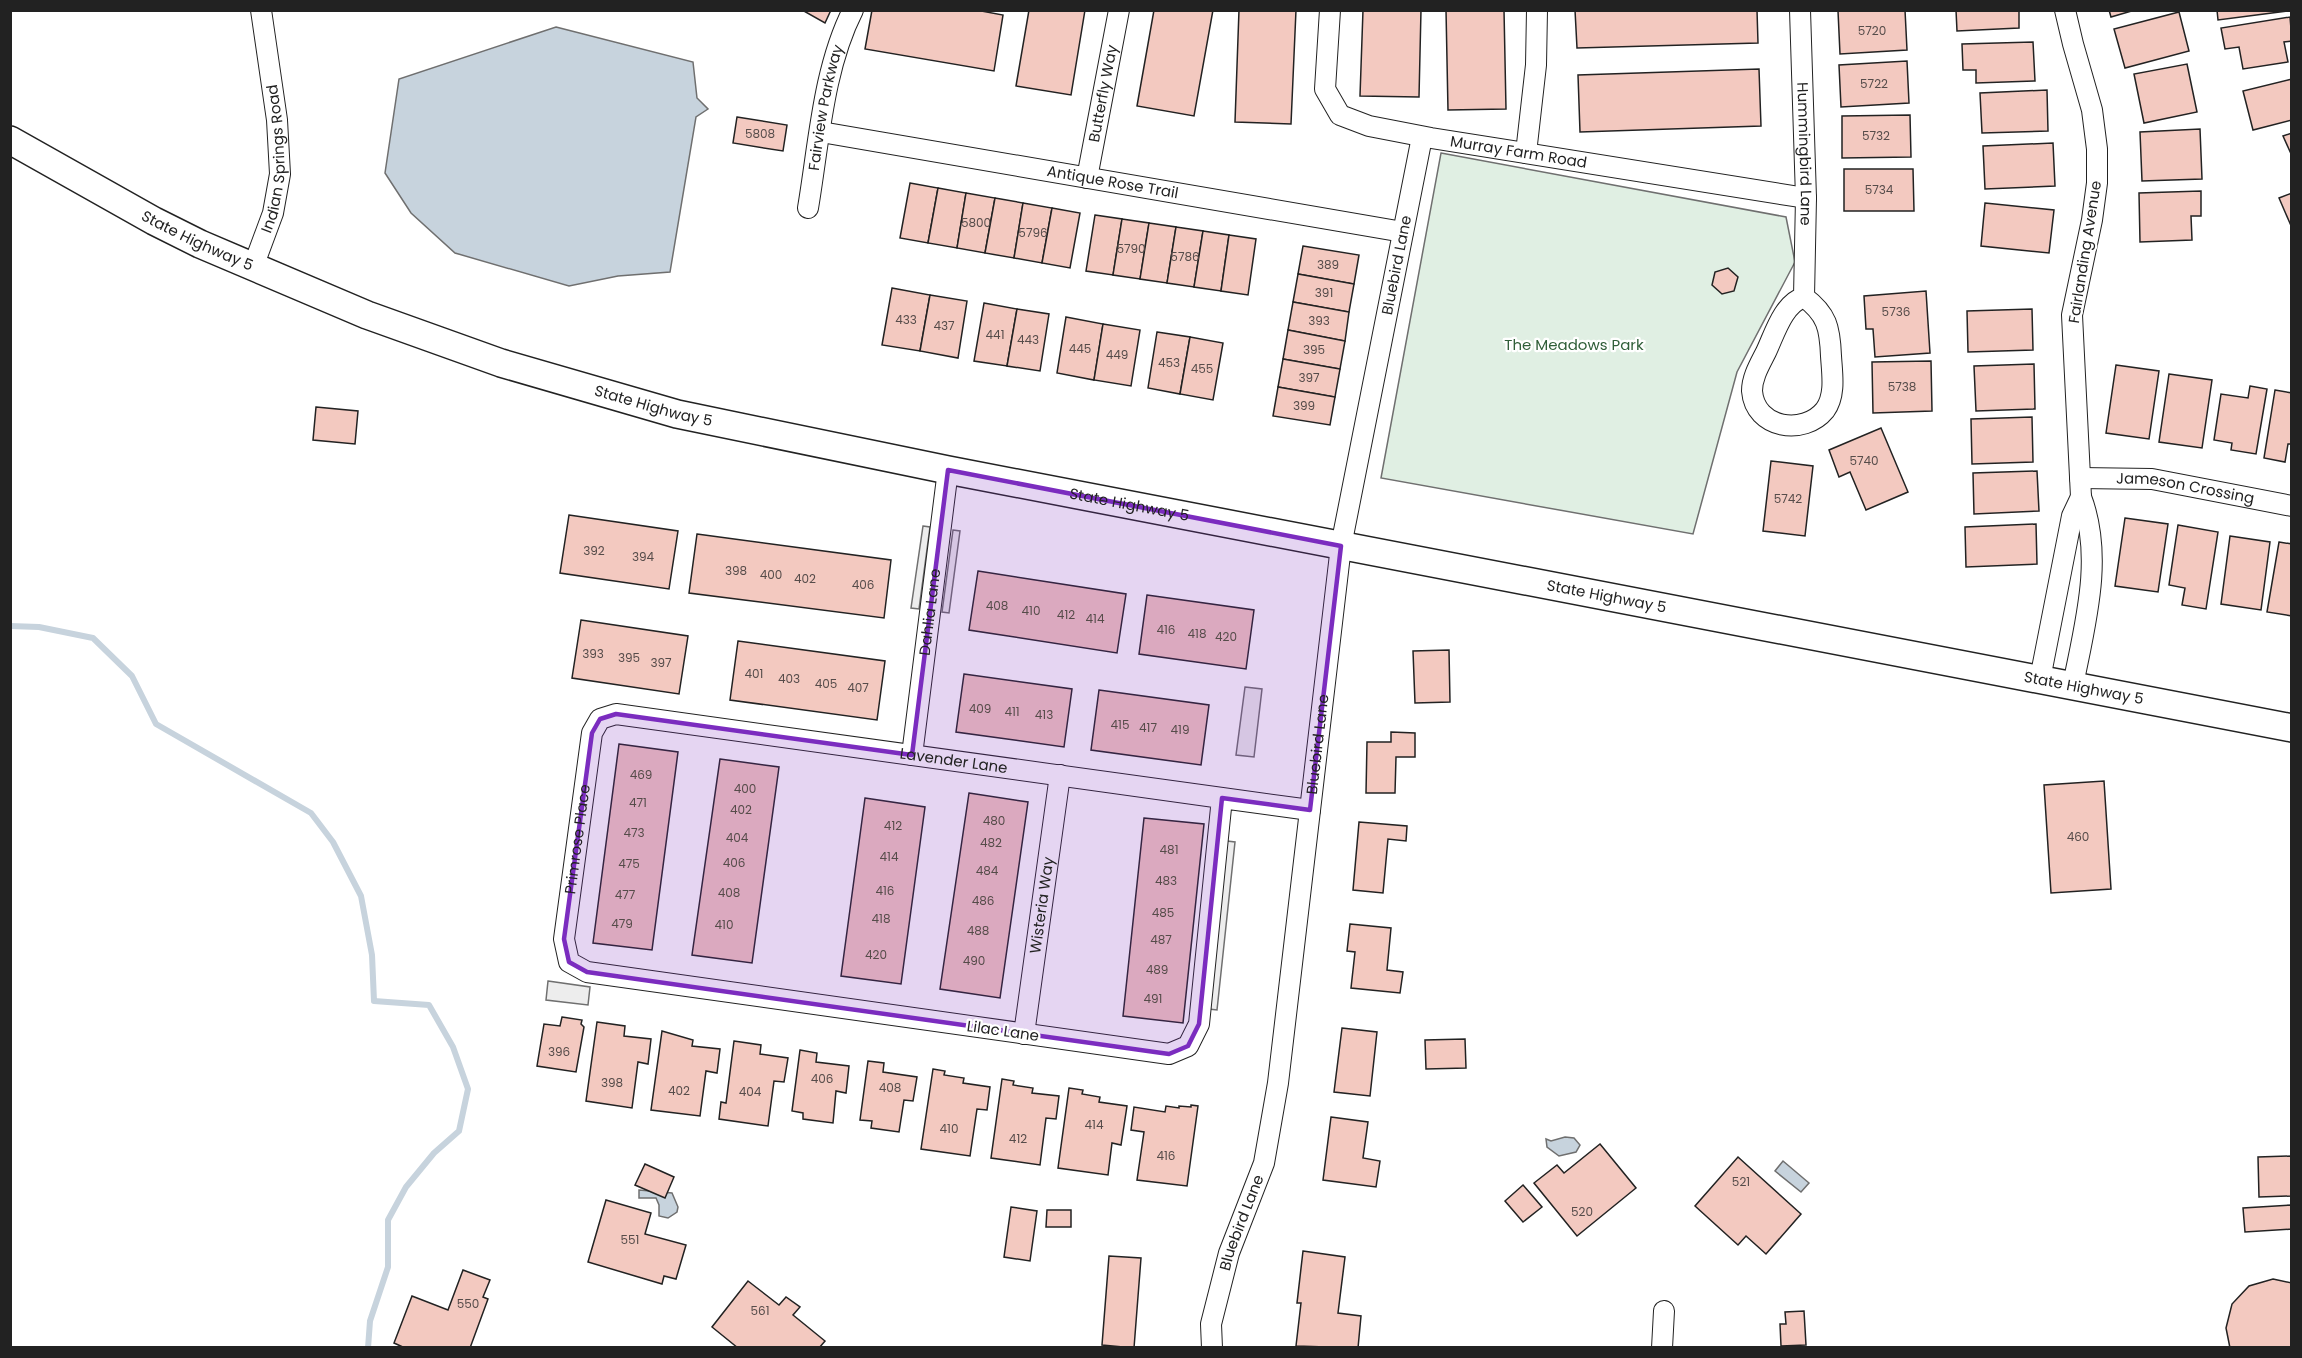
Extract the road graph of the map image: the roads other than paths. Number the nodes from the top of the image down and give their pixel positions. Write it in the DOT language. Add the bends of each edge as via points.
graph roads {
  1 [pos="261,10"];
  2 [pos="853,10"];
  3 [pos="1119,10"];
  4 [pos="1330,10"];
  5 [pos="1537,10"];
  6 [pos="1800,10"];
  7 [pos="2065,10"];
  8 [pos="820,132"];
  9 [pos="1422,137"];
  10 [pos="10,140"];
  11 [pos="1526,153"];
  12 [pos="1087,178"];
  13 [pos="1806,198"];
  14 [pos="808,208"];
  15 [pos="1403,232"];
  16 [pos="253,267"];
  17 [pos="1804,297"];
  18 [pos="948,470"];
  19 [pos="2080,487"];
  20 [pos="2292,506"];
  21 [pos="1341,546"];
  22 [pos="2040,679"];
  23 [pos="2073,686"];
  24 [pos="600,718"];
  25 [pos="2292,729"];
  26 [pos="912,755"];
  27 [pos="1060,775"];
  28 [pos="1222,798"];
  29 [pos="1310,810"];
  30 [pos="569,962"];
  31 [pos="1024,1034"];
  32 [pos="1664,1311"];
  33 [pos="1212,1347"];
  34 [pos="1662,1347"];
  1 -- 16 [label="street, Indian Springs Road" via="277,120 280,174 273,213"];
  2 -- 8 [label="street, Fairview Parkway" via="838,46"];
  3 -- 12 [label="street, Butterfly Way"];
  4 -- 9 [label="street, Murray Farm Road" via="1325,89 1340,115 1369,126"];
  5 -- 11 [label="street" via="1536,65"];
  6 -- 13 [label="street, Hummingbird Lane"];
  7 -- 19 [label="street, Fairlanding Avenue" via="2092,110 2097,149 2097,183 2072,315"];
  8 -- 12 [label="street, Antique Rose Trail"];
  8 -- 14 [label="street, Fairview Parkway"];
  9 -- 11 [label="street, Murray Farm Road"];
  9 -- 15 [label="street, Bluebird Lane"];
  10 -- 16 [label="main road, State Highway 5" via="154,221"];
  11 -- 13 [label="street, Murray Farm Road"];
  12 -- 15 [label="street, Antique Rose Trail"];
  13 -- 17 [label="street, Hummingbird Lane"];
  15 -- 21 [label="street, Bluebird Lane"];
  16 -- 18 [label="main road, State Highway 5" via="367,315 575,386 677,414"];
  17 -- 17 [label="street" via="1786,309 1755,375 1752,391 1764,415 1777,424 1795,427 1810,423 1826,409 1833,389 1831,333 1826,319"];
  18 -- 21 [label="main road, State Highway 5"];
  18 -- 26 [label="street, Dahlia Lane"];
  19 -- 20 [label="street, Jameson Crossing" via="2152,479"];
  19 -- 22 [label="street, Fairlanding Avenue"];
  19 -- 23 [label="street, Fairlanding Avenue" via="2089,517 2092,566"];
  21 -- 22 [label="main road, State Highway 5"];
  21 -- 29 [label="street, Bluebird Lane"];
  22 -- 23 [label="main road, State Highway 5"];
  23 -- 25 [label="main road, State Highway 5"];
  24 -- 26 [label="street, Lavender Lane" via="616,714"];
  24 -- 30 [label="street, Primrose Place" via="592,733 564,939"];
  26 -- 27 [label="street, Lavender Lane"];
  27 -- 28 [label="street, Lavender Lane"];
  27 -- 31 [label="street, Wisteria Way"];
  28 -- 29 [label="street, Lavender Lane"];
  28 -- 31 [label="street, Lilac Lane" via="1198,1023 1188,1046 1169,1054"];
  29 -- 33 [label="street, Bluebird Lane" via="1278,1083 1264,1163 1229,1253 1211,1323"];
  30 -- 31 [label="street, Lilac Lane" via="587,972"];
  32 -- 34 [label="street"];
}
